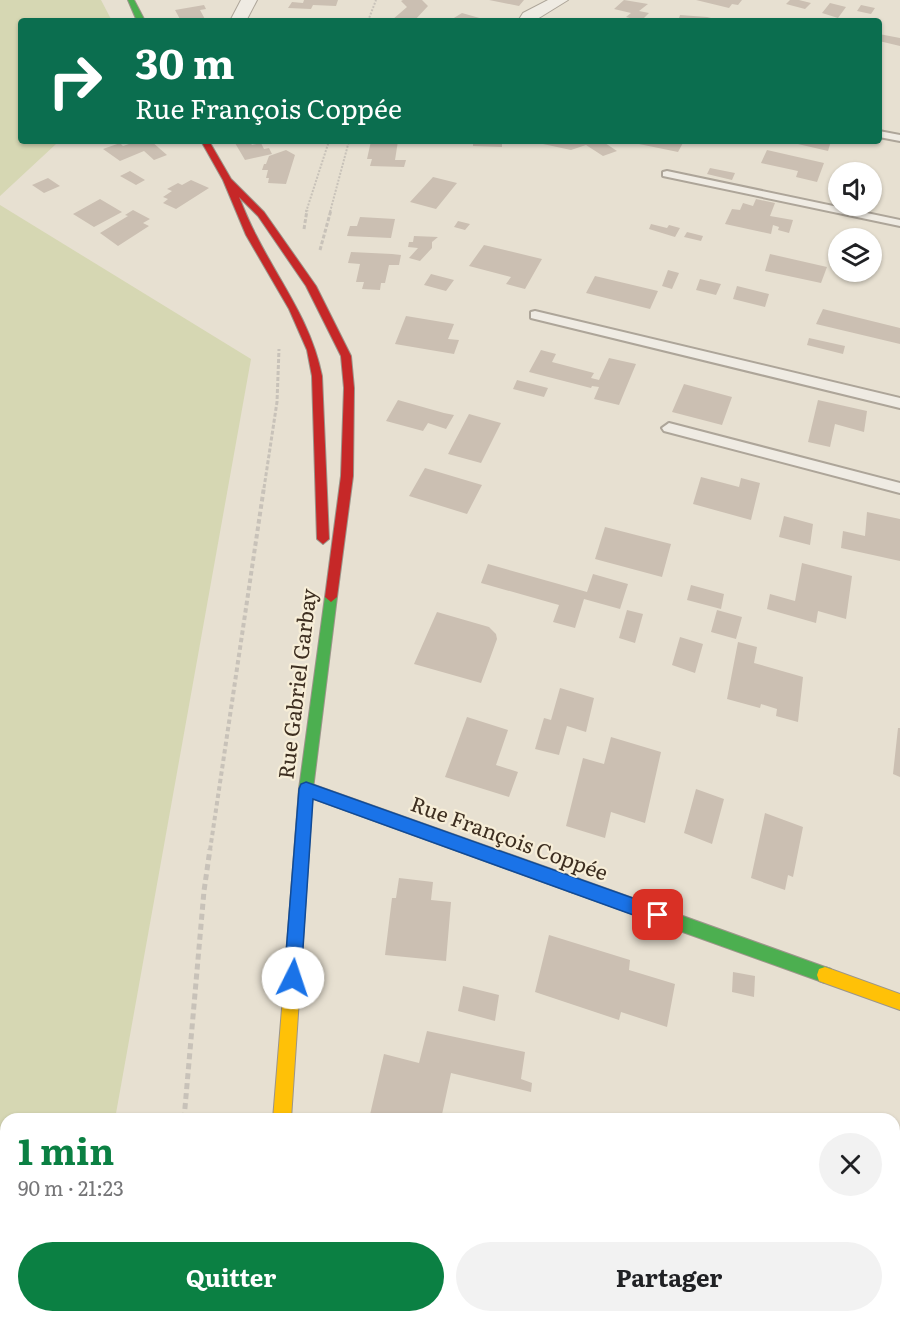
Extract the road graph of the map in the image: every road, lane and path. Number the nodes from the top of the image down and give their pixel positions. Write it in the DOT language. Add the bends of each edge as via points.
graph roads {
  1 [pos="130,0"];
  2 [pos="249,0"];
  3 [pos="376,0"];
  4 [pos="560,0"];
  5 [pos="139,18"];
  6 [pos="240,18"];
  7 [pos="369,18"];
  8 [pos="528,18"];
  9 [pos="882,135"];
  10 [pos="900,138"];
  11 [pos="207,144"];
  12 [pos="327,144"];
  13 [pos="348,144"];
  14 [pos="667,174"];
  15 [pos="227,180"];
  16 [pos="305,216"];
  17 [pos="900,223"];
  18 [pos="311,286"];
  19 [pos="535,315"];
  20 [pos="279,342"];
  21 [pos="900,403"];
  22 [pos="669,428"];
  23 [pos="900,488"];
  24 [pos="332,576"];
  25 [pos="306,789"];
  26 [pos="900,1002"];
  27 [pos="185,1113"];
  28 [pos="282,1113"];
  1 -- 5 [label="street"];
  2 -- 6 [label="street"];
  3 -- 7 [label="path"];
  4 -- 8 [label="street"];
  9 -- 10 [label="lane"];
  11 -- 15 [label="street, Rue Gabriel Garbay"];
  12 -- 16 [label="path"];
  13 -- 18 [label="path"];
  14 -- 17 [label="lane"];
  15 -- 18 [label="street, Rue Gabriel Garbay" via="261,214"];
  15 -- 24 [label="street, Rue Gabriel Garbay" via="251,235 294,309 312,350 317,376 323,554"];
  18 -- 24 [label="street, Rue Gabriel Garbay" via="346,356 349,388 347,476"];
  19 -- 21 [label="lane"];
  20 -- 27 [label="path" via="277,402 204,891"];
  22 -- 23 [label="lane"];
  24 -- 25 [label="street, Rue Gabriel Garbay"];
  25 -- 26 [label="street, Rue François Coppée"];
  25 -- 28 [label="street, Rue Gabriel Garbay"];
}
